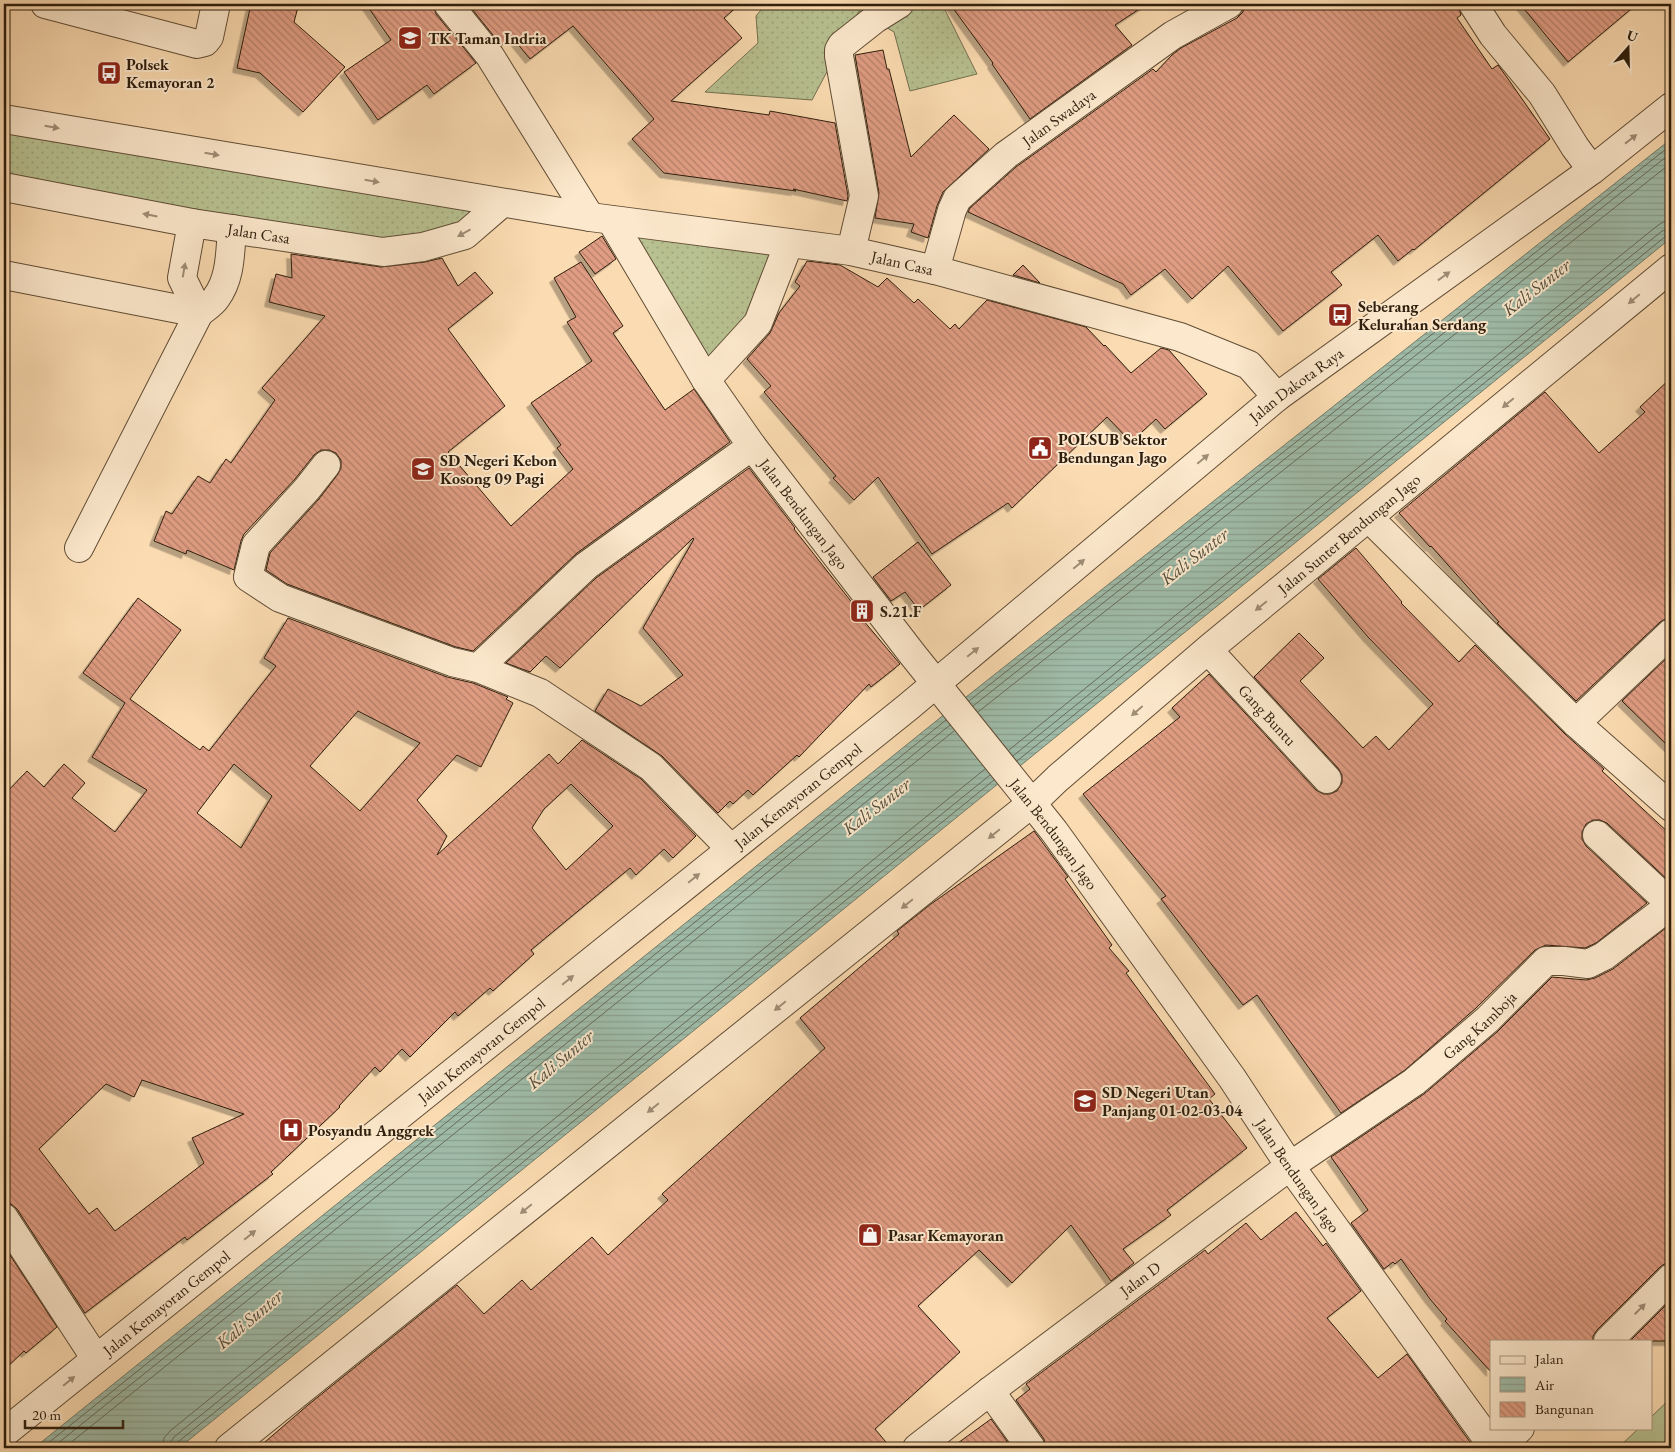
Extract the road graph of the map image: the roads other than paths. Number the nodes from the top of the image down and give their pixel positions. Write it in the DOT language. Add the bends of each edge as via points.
graph roads {
  1 [pos="44,4"];
  2 [pos="216,4"];
  3 [pos="448,4"];
  4 [pos="899,4"];
  5 [pos="1229,4"];
  6 [pos="1473,4"];
  7 [pos="1671,108"];
  8 [pos="4,119"];
  9 [pos="1592,170"];
  10 [pos="4,187"];
  11 [pos="502,203"];
  12 [pos="600,219"];
  13 [pos="192,223"];
  14 [pos="232,229"];
  15 [pos="789,244"];
  16 [pos="850,252"];
  17 [pos="1671,268"];
  18 [pos="934,270"];
  19 [pos="4,275"];
  20 [pos="199,313"];
  21 [pos="706,380"];
  22 [pos="1277,397"];
  23 [pos="752,446"];
  24 [pos="326,465"];
  25 [pos="1369,518"];
  26 [pos="79,548"];
  27 [pos="1671,633"];
  28 [pos="1208,650"];
  29 [pos="478,668"];
  30 [pos="939,688"];
  31 [pos="1576,723"];
  32 [pos="1327,779"];
  33 [pos="1032,803"];
  34 [pos="1671,808"];
  35 [pos="1597,835"];
  36 [pos="731,849"];
  37 [pos="1671,904"];
  38 [pos="1290,1166"];
  39 [pos="4,1218"];
  40 [pos="1671,1278"];
  41 [pos="1609,1340"];
  42 [pos="96,1359"];
  43 [pos="990,1391"];
  44 [pos="1518,1430"];
  45 [pos="4,1433"];
  46 [pos="229,1448"];
  47 [pos="917,1448"];
  48 [pos="1031,1448"];
  49 [pos="1494,1448"];
  50 [pos="1500,1448"];
  1 -- 2 [label="street" via="197,44 209,37"];
  3 -- 12 [label="street, Jalan Bendungan Jago" via="490,56"];
  4 -- 16 [label="street" via="875,19 839,50 864,196"];
  5 -- 18 [label="street, Jalan Swadaya" via="1173,35 1006,155 958,199"];
  6 -- 9 [label="street" via="1542,94"];
  9 -- 7 [label="street, Jalan Dakota Raya, one-way"];
  8 -- 11 [label="street, Jalan Casa, one-way"];
  22 -- 9 [label="street, Jalan Dakota Raya, one-way"];
  13 -- 10 [label="street, Jalan Casa, one-way"];
  11 -- 12 [label="street, Jalan Casa"];
  11 -- 14 [label="street, Jalan Casa, one-way" via="465,235 423,247 383,252"];
  12 -- 15 [label="street, Jalan Casa"];
  12 -- 21 [label="street, Jalan Bendungan Jago"];
  13 -- 14 [label="street, Jalan Casa"];
  20 -- 13 [label="street, one-way" via="182,278"];
  14 -- 20 [label="street" via="230,264 223,288"];
  15 -- 16 [label="street, Jalan Casa"];
  15 -- 21 [label="street" via="758,323"];
  16 -- 18 [label="street, Jalan Casa"];
  17 -- 25 [label="street, Jalan Sunter Bendungan Jago, one-way"];
  18 -- 22 [label="street, Jalan Casa" via="1180,337 1249,365"];
  19 -- 20 [label="street"];
  20 -- 26 [label="street"];
  21 -- 23 [label="street, Jalan Bendungan Jago"];
  30 -- 22 [label="street, Jalan Dakota Raya, one-way"];
  23 -- 29 [label="street" via="586,566"];
  23 -- 30 [label="street, Jalan Bendungan Jago"];
  24 -- 29 [label="street" via="256,545 248,577 280,598 452,662"];
  25 -- 28 [label="street, Jalan Sunter Bendungan Jago, one-way"];
  25 -- 31 [label="street"];
  27 -- 31 [label="street"];
  28 -- 32 [label="street, Gang Buntu"];
  28 -- 33 [label="street, Jalan Sunter Bendungan Jago, one-way"];
  29 -- 36 [label="street" via="540,692 651,767"];
  30 -- 33 [label="street, Jalan Bendungan Jago"];
  30 -- 36 [label="street, Jalan Kemayoran Gempol" via="908,707"];
  31 -- 34 [label="street"];
  33 -- 38 [label="street, Jalan Bendungan Jago" via="1232,1078"];
  33 -- 46 [label="street, one-way"];
  35 -- 37 [label="street"];
  42 -- 36 [label="street, Jalan Kemayoran Gempol, one-way"];
  37 -- 38 [label="street, Gang Kamboja" via="1604,956 1588,964 1546,961 1487,1020 1414,1082"];
  38 -- 43 [label="street, Jalan D"];
  38 -- 49 [label="street, Jalan Bendungan Jago"];
  39 -- 42 [label="street"];
  41 -- 40 [label="street, one-way"];
  45 -- 42 [label="street, Jalan Kemayoran Gempol, one-way"];
  43 -- 47 [label="street, Jalan D"];
  43 -- 48 [label="street"];
  44 -- 50 [label="street"];
}
